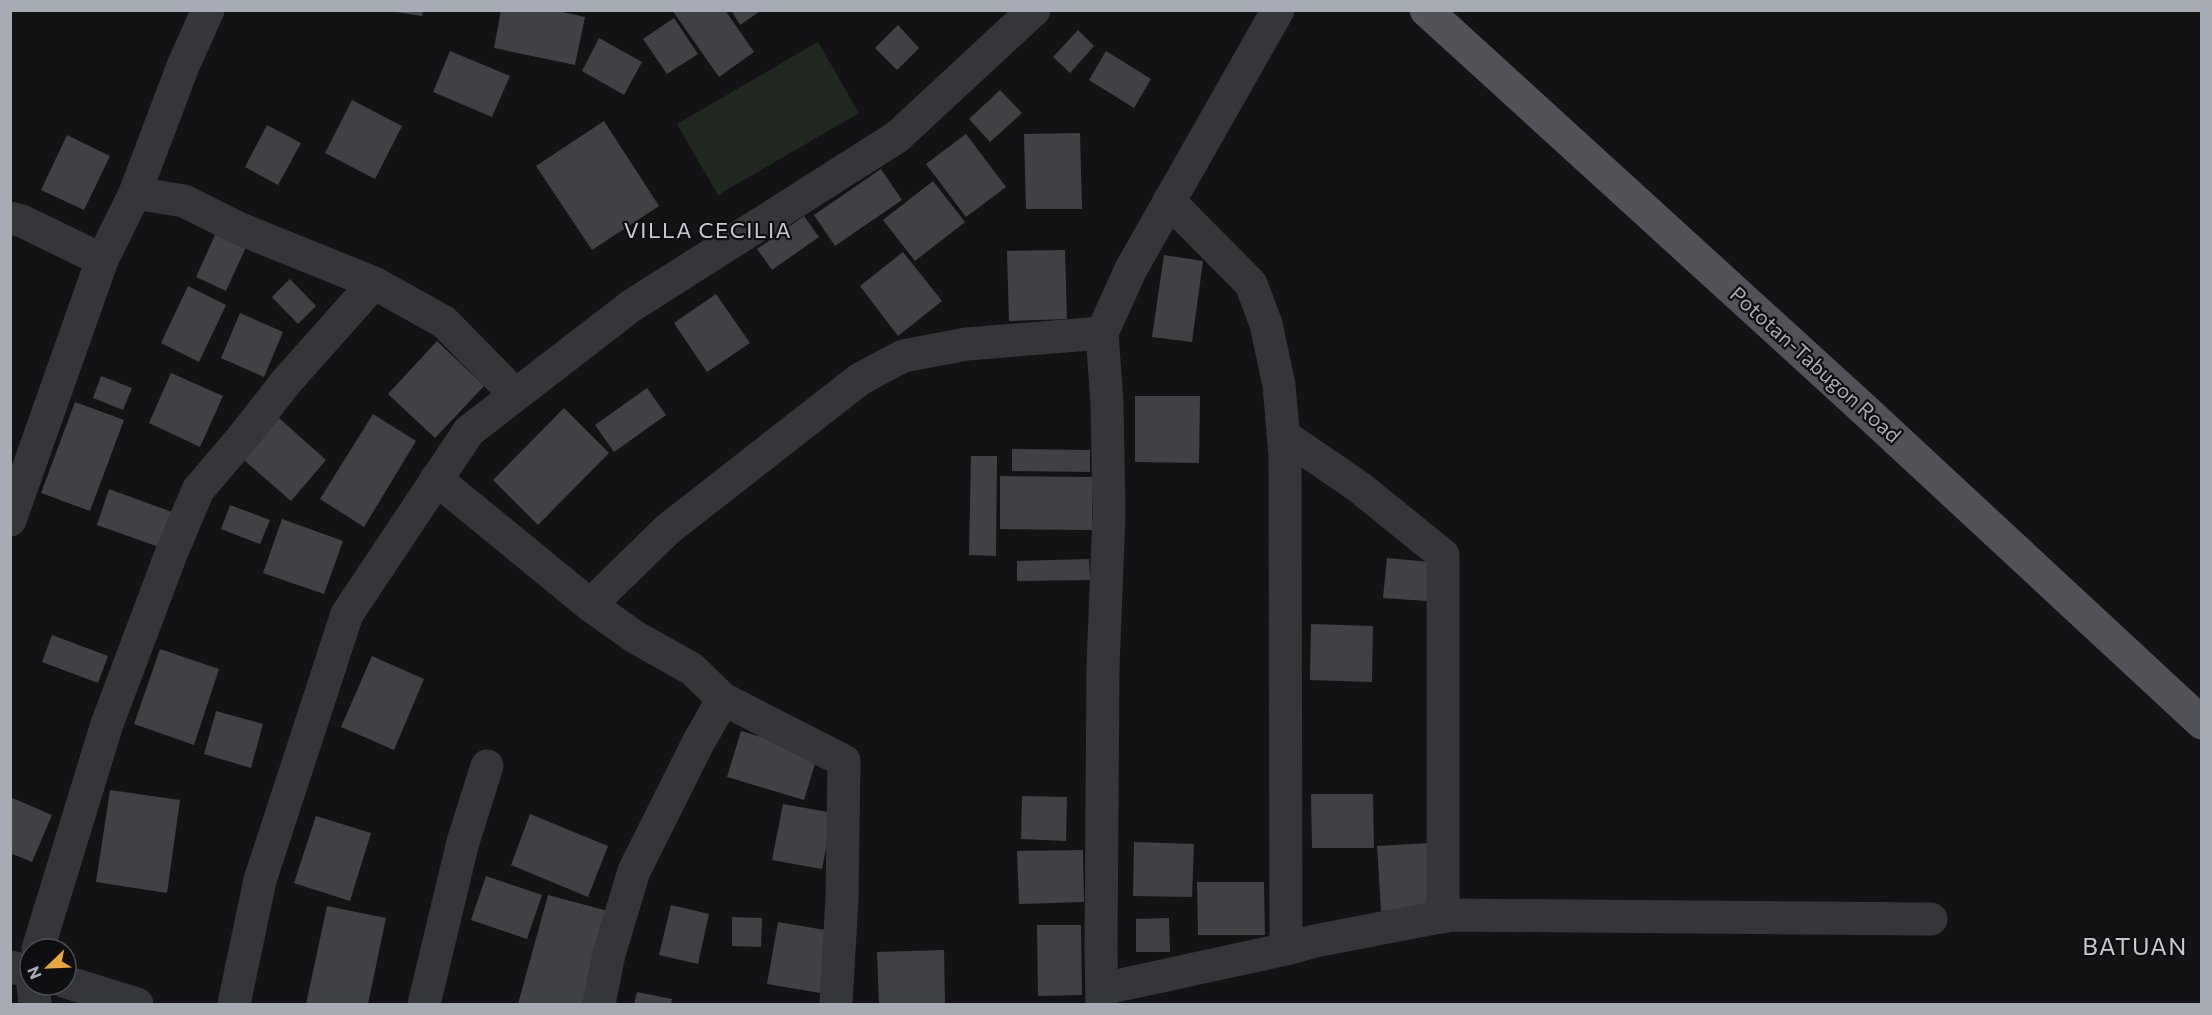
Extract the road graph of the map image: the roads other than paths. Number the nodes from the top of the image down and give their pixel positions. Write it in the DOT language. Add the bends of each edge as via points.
graph roads {
  1 [pos="208,10"];
  2 [pos="1034,10"];
  3 [pos="1278,10"];
  4 [pos="1425,10"];
  5 [pos="135,193"];
  6 [pos="1169,201"];
  7 [pos="10,218"];
  8 [pos="102,260"];
  9 [pos="374,283"];
  10 [pos="1102,333"];
  11 [pos="514,396"];
  12 [pos="1283,435"];
  13 [pos="436,479"];
  14 [pos="10,520"];
  15 [pos="590,605"];
  16 [pos="723,699"];
  17 [pos="2202,723"];
  18 [pos="488,766"];
  19 [pos="1443,917"];
  20 [pos="1931,918"];
  21 [pos="42,937"];
  22 [pos="1286,949"];
  23 [pos="78,986"];
  24 [pos="1102,997"];
  25 [pos="137,1005"];
  26 [pos="234,1005"];
  27 [pos="424,1005"];
  28 [pos="599,1005"];
  29 [pos="837,1005"];
  1 -- 5 [label="street"];
  2 -- 11 [label="street" via="897,137 631,306"];
  3 -- 6 [label="street"];
  4 -- 17 [label="main road, Pototan-Tabugon Road"];
  5 -- 8 [label="street"];
  5 -- 9 [label="street" via="184,201 238,228"];
  6 -- 10 [label="street" via="1131,269"];
  6 -- 12 [label="street" via="1251,284 1266,324 1277,375"];
  7 -- 8 [label="street"];
  8 -- 14 [label="street"];
  9 -- 11 [label="street" via="444,322"];
  9 -- 21 [label="street" via="198,490 107,724"];
  10 -- 15 [label="street" via="967,344 903,356 860,379 668,529"];
  10 -- 24 [label="street" via="1109,514 1103,666"];
  11 -- 13 [label="street" via="469,431"];
  12 -- 19 [label="street" via="1359,487 1443,555"];
  12 -- 22 [label="street"];
  13 -- 15 [label="street"];
  13 -- 26 [label="street" via="347,614 260,880"];
  15 -- 16 [label="street" via="635,637 692,669"];
  16 -- 28 [label="street" via="634,871 609,954"];
  16 -- 29 [label="street" via="843,761"];
  18 -- 27 [label="street" via="463,842"];
  19 -- 20 [label="street"];
  19 -- 22 [label="street"];
  22 -- 24 [label="street"];
  23 -- 25 [label="street"];
}
